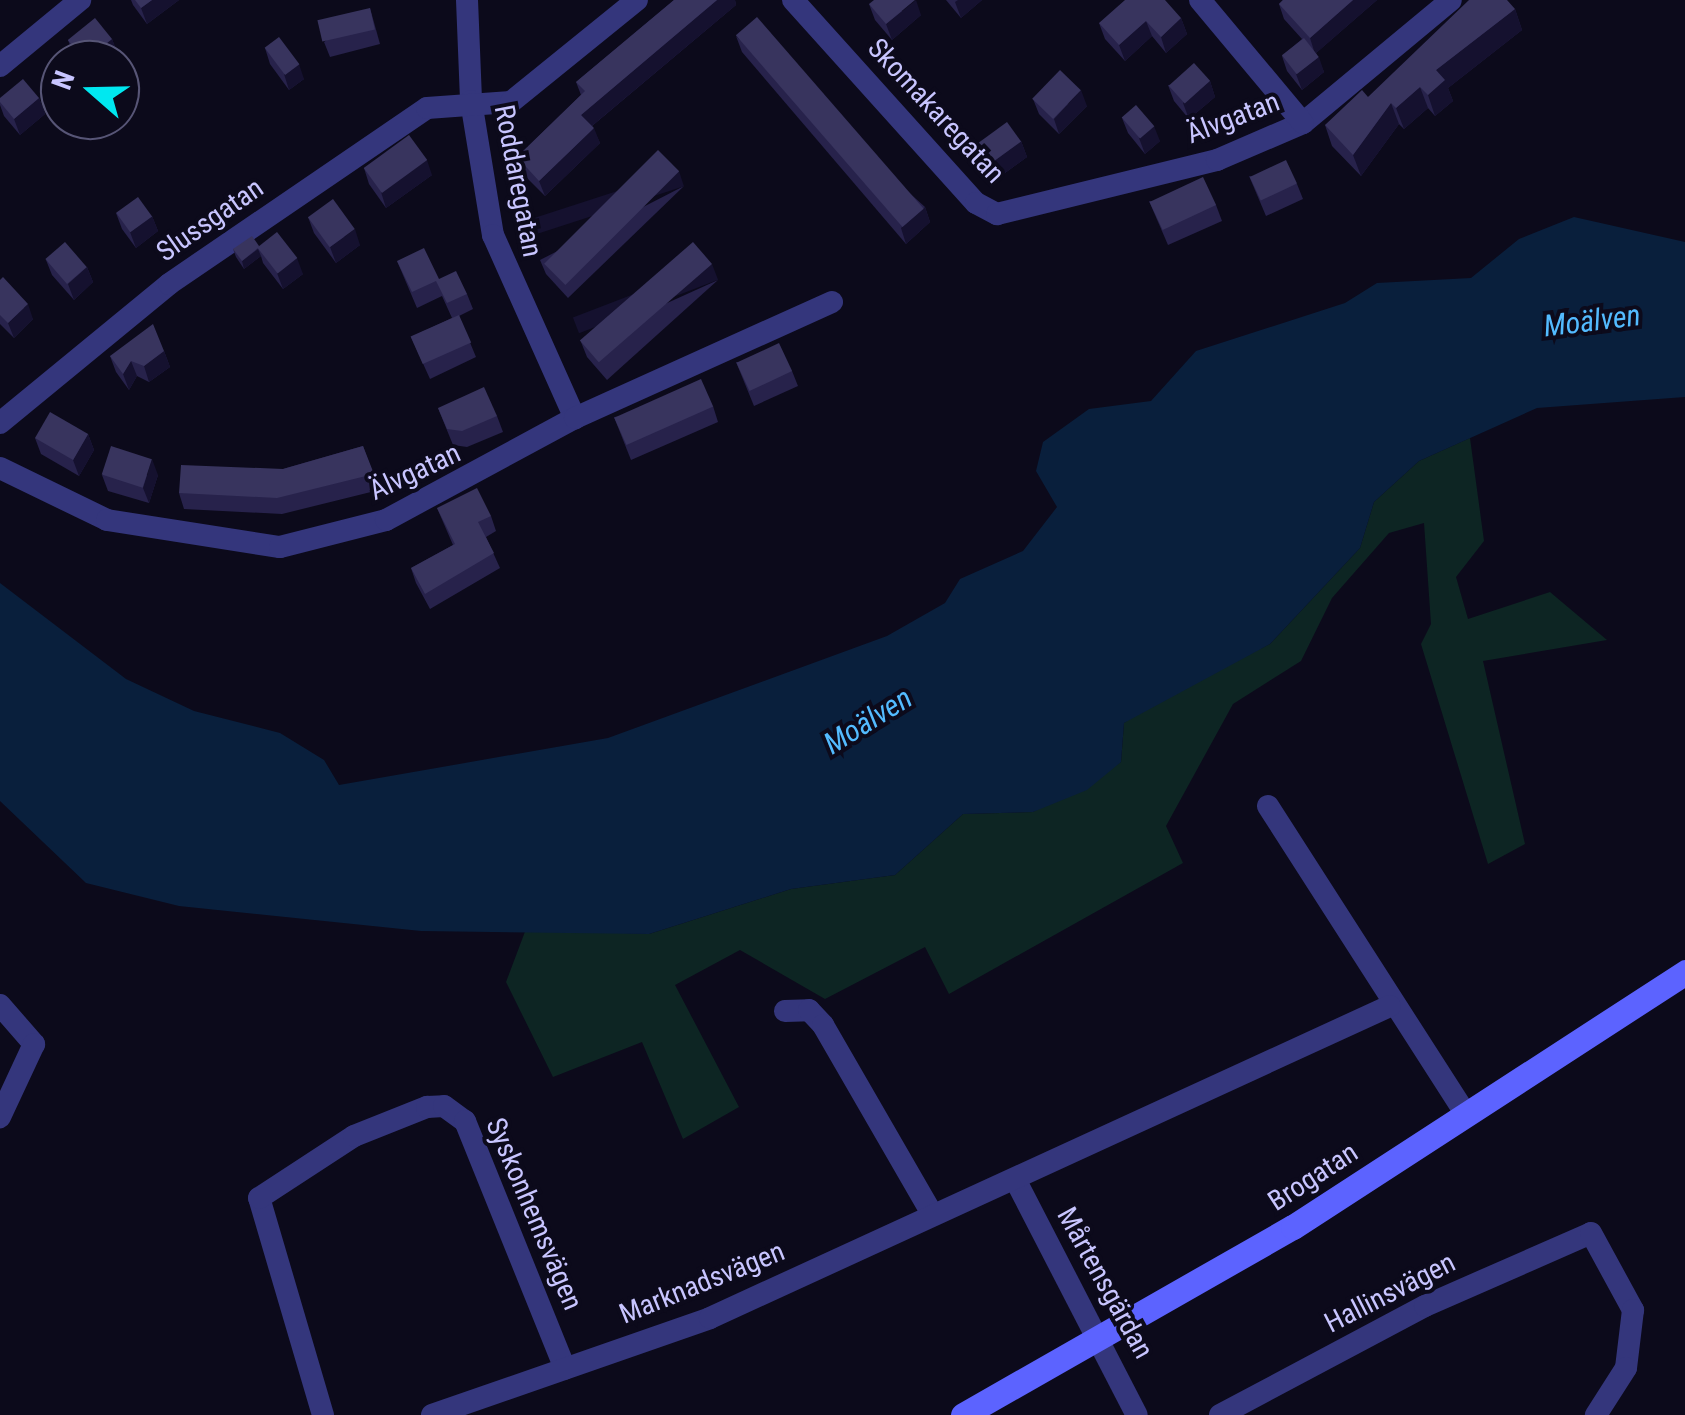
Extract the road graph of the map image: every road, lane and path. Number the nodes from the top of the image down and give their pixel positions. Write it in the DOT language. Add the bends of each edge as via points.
graph roads {
  1 [pos="80,0"];
  2 [pos="467,0"];
  3 [pos="637,0"];
  4 [pos="793,0"];
  5 [pos="1200,0"];
  6 [pos="1451,0"];
  7 [pos="0,66"];
  8 [pos="471,101"];
  9 [pos="1303,123"];
  10 [pos="998,214"];
  11 [pos="832,302"];
  12 [pos="575,418"];
  13 [pos="0,423"];
  14 [pos="0,468"];
  15 [pos="1268,806"];
  16 [pos="1685,972"];
  17 [pos="0,1006"];
  18 [pos="1390,1006"];
  19 [pos="785,1011"];
  20 [pos="1466,1114"];
  21 [pos="0,1117"];
  22 [pos="1016,1181"];
  23 [pos="932,1214"];
  24 [pos="1104,1339"];
  25 [pos="565,1369"];
  26 [pos="323,1415"];
  27 [pos="432,1415"];
  28 [pos="963,1415"];
  29 [pos="1137,1415"];
  30 [pos="1220,1415"];
  31 [pos="1596,1415"];
  1 -- 7 [label="street"];
  2 -- 8 [label="street, Roddaregatan"];
  3 -- 8 [label="street, Slussgatan" via="511,102"];
  4 -- 10 [label="street, Skomakaregatan" via="976,203"];
  5 -- 9 [label="street"];
  6 -- 9 [label="street, Älvgatan"];
  8 -- 12 [label="street, Roddaregatan" via="493,235"];
  8 -- 13 [label="street, Slussgatan" via="427,108 169,284"];
  9 -- 10 [label="street, Älvgatan" via="1217,160"];
  11 -- 12 [label="street, Älvgatan"];
  12 -- 14 [label="street, Älvgatan" via="386,520 280,547 107,520"];
  15 -- 18 [label="street"];
  16 -- 20 [label="main road, Brogatan"];
  17 -- 21 [label="street" via="24,1025 33,1060"];
  18 -- 20 [label="street"];
  18 -- 22 [label="street, Marknadsvägen"];
  19 -- 23 [label="street" via="809,1010 824,1025"];
  20 -- 24 [label="main road, Brogatan"];
  22 -- 23 [label="street, Marknadsvägen"];
  22 -- 24 [label="street, Mårtensgärdan" via="1083,1318"];
  23 -- 25 [label="street, Marknadsvägen" via="710,1318"];
  24 -- 28 [label="main road, Brogatan"];
  24 -- 29 [label="street, Mårtensgärdan"];
  25 -- 26 [label="street, Syskonhemsvägen" via="465,1122 444,1106 428,1108 354,1136 259,1198"];
  25 -- 27 [label="street, Marknadsvägen"];
  30 -- 31 [label="street, Hallinsvägen" via="1425,1306 1590,1233 1633,1310 1626,1368"];
}
